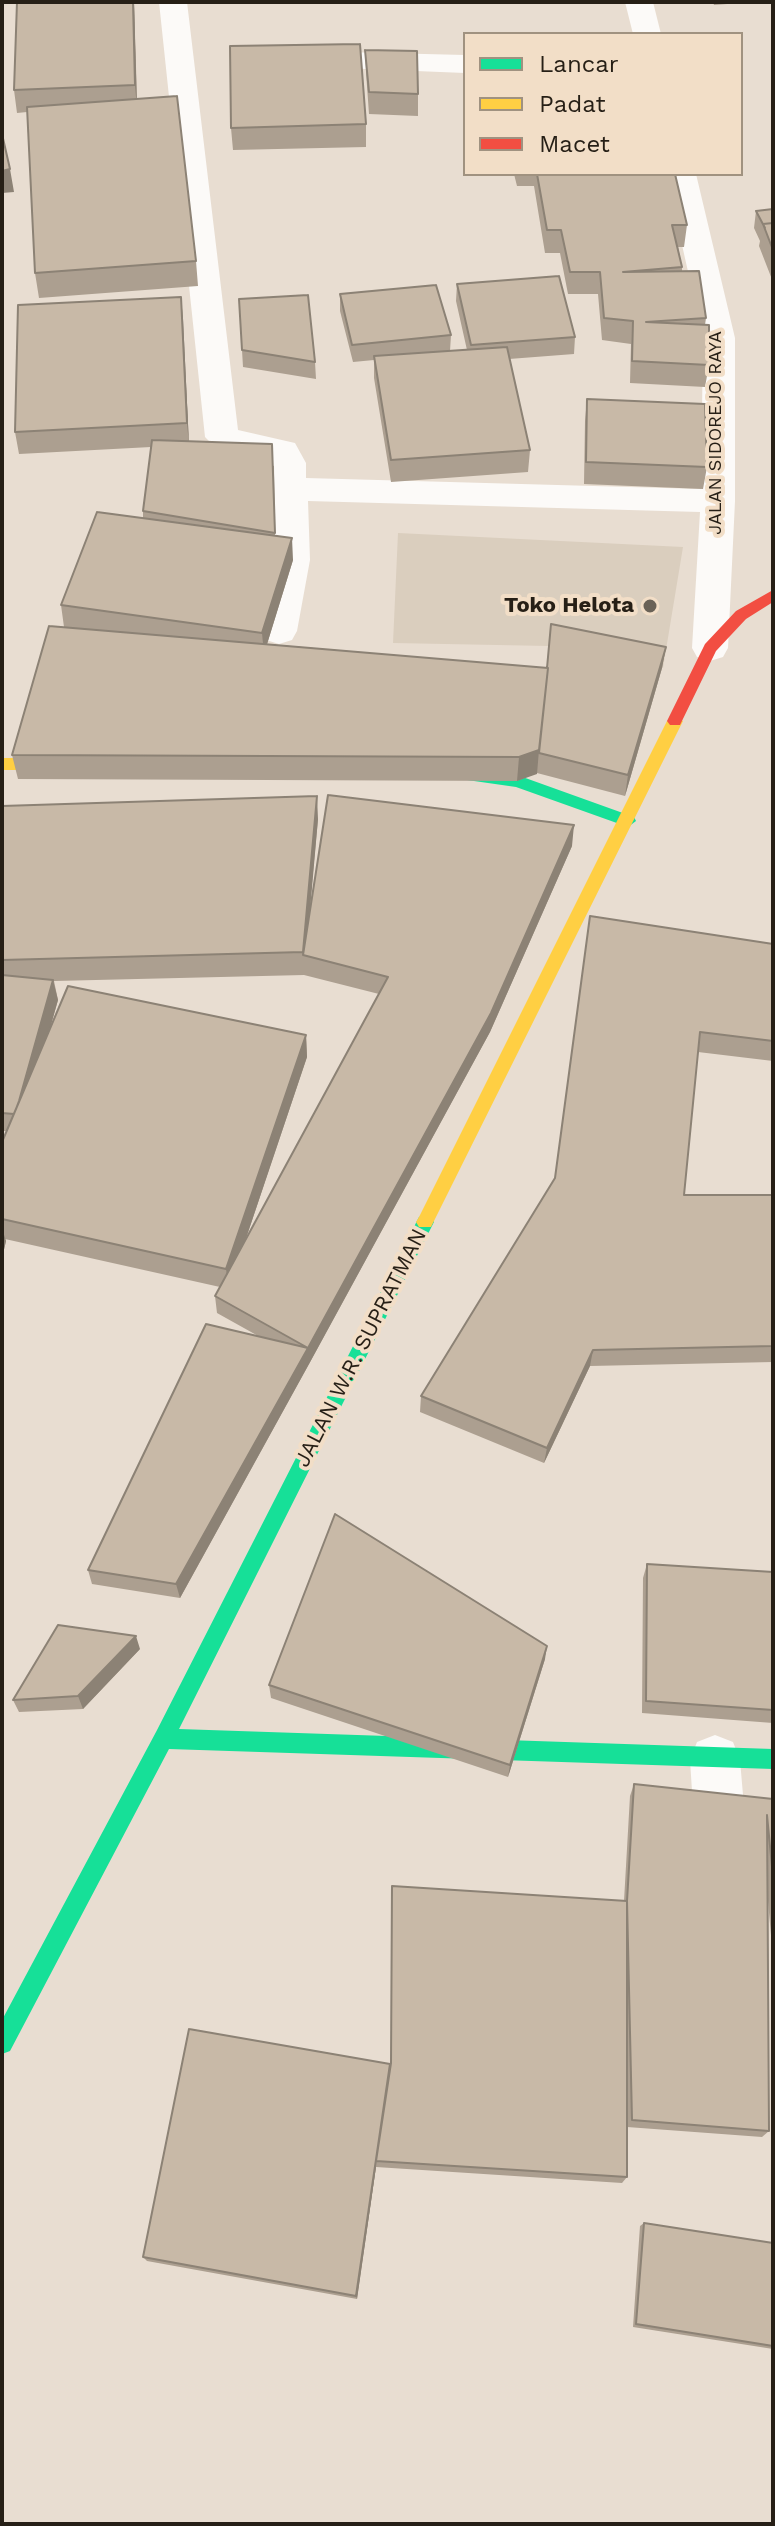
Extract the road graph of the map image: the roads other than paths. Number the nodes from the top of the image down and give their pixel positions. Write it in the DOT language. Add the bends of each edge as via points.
graph roads {
  1 [pos="173,2"];
  2 [pos="639,2"];
  3 [pos="646,32"];
  4 [pos="274,59"];
  5 [pos="463,64"];
  6 [pos="682,176"];
  7 [pos="289,489"];
  8 [pos="718,501"];
  9 [pos="773,595"];
  10 [pos="279,631"];
  11 [pos="710,648"];
  12 [pos="94,763"];
  13 [pos="2,764"];
  14 [pos="444,773"];
  15 [pos="628,821"];
  16 [pos="163,1739"];
  17 [pos="773,1759"];
  18 [pos="715,1760"];
  19 [pos="725,1898"];
  20 [pos="2,2043"];
  1 -- 7 [label="street" via="222,437 283,451 289,463"];
  2 -- 3 [label="street"];
  4 -- 5 [label="street"];
  6 -- 8 [label="street, JALAN SIDOREJO RAYA" via="719,338"];
  7 -- 8 [label="street"];
  7 -- 10 [label="street" via="293,560"];
  8 -- 11 [label="street, JALAN SIDOREJO RAYA"];
  9 -- 11 [label="main road, JALAN W.R. SUPRATMAN" via="741,615"];
  11 -- 15 [label="main road, JALAN W.R. SUPRATMAN"];
  12 -- 13 [label="main road"];
  14 -- 15 [label="main road" via="517,781"];
  15 -- 16 [label="main road, JALAN W.R. SUPRATMAN"];
  16 -- 18 [label="main road"];
  16 -- 20 [label="main road, JALAN W.R. SUPRATMAN"];
  17 -- 18 [label="main road"];
  18 -- 19 [label="street"];
}
